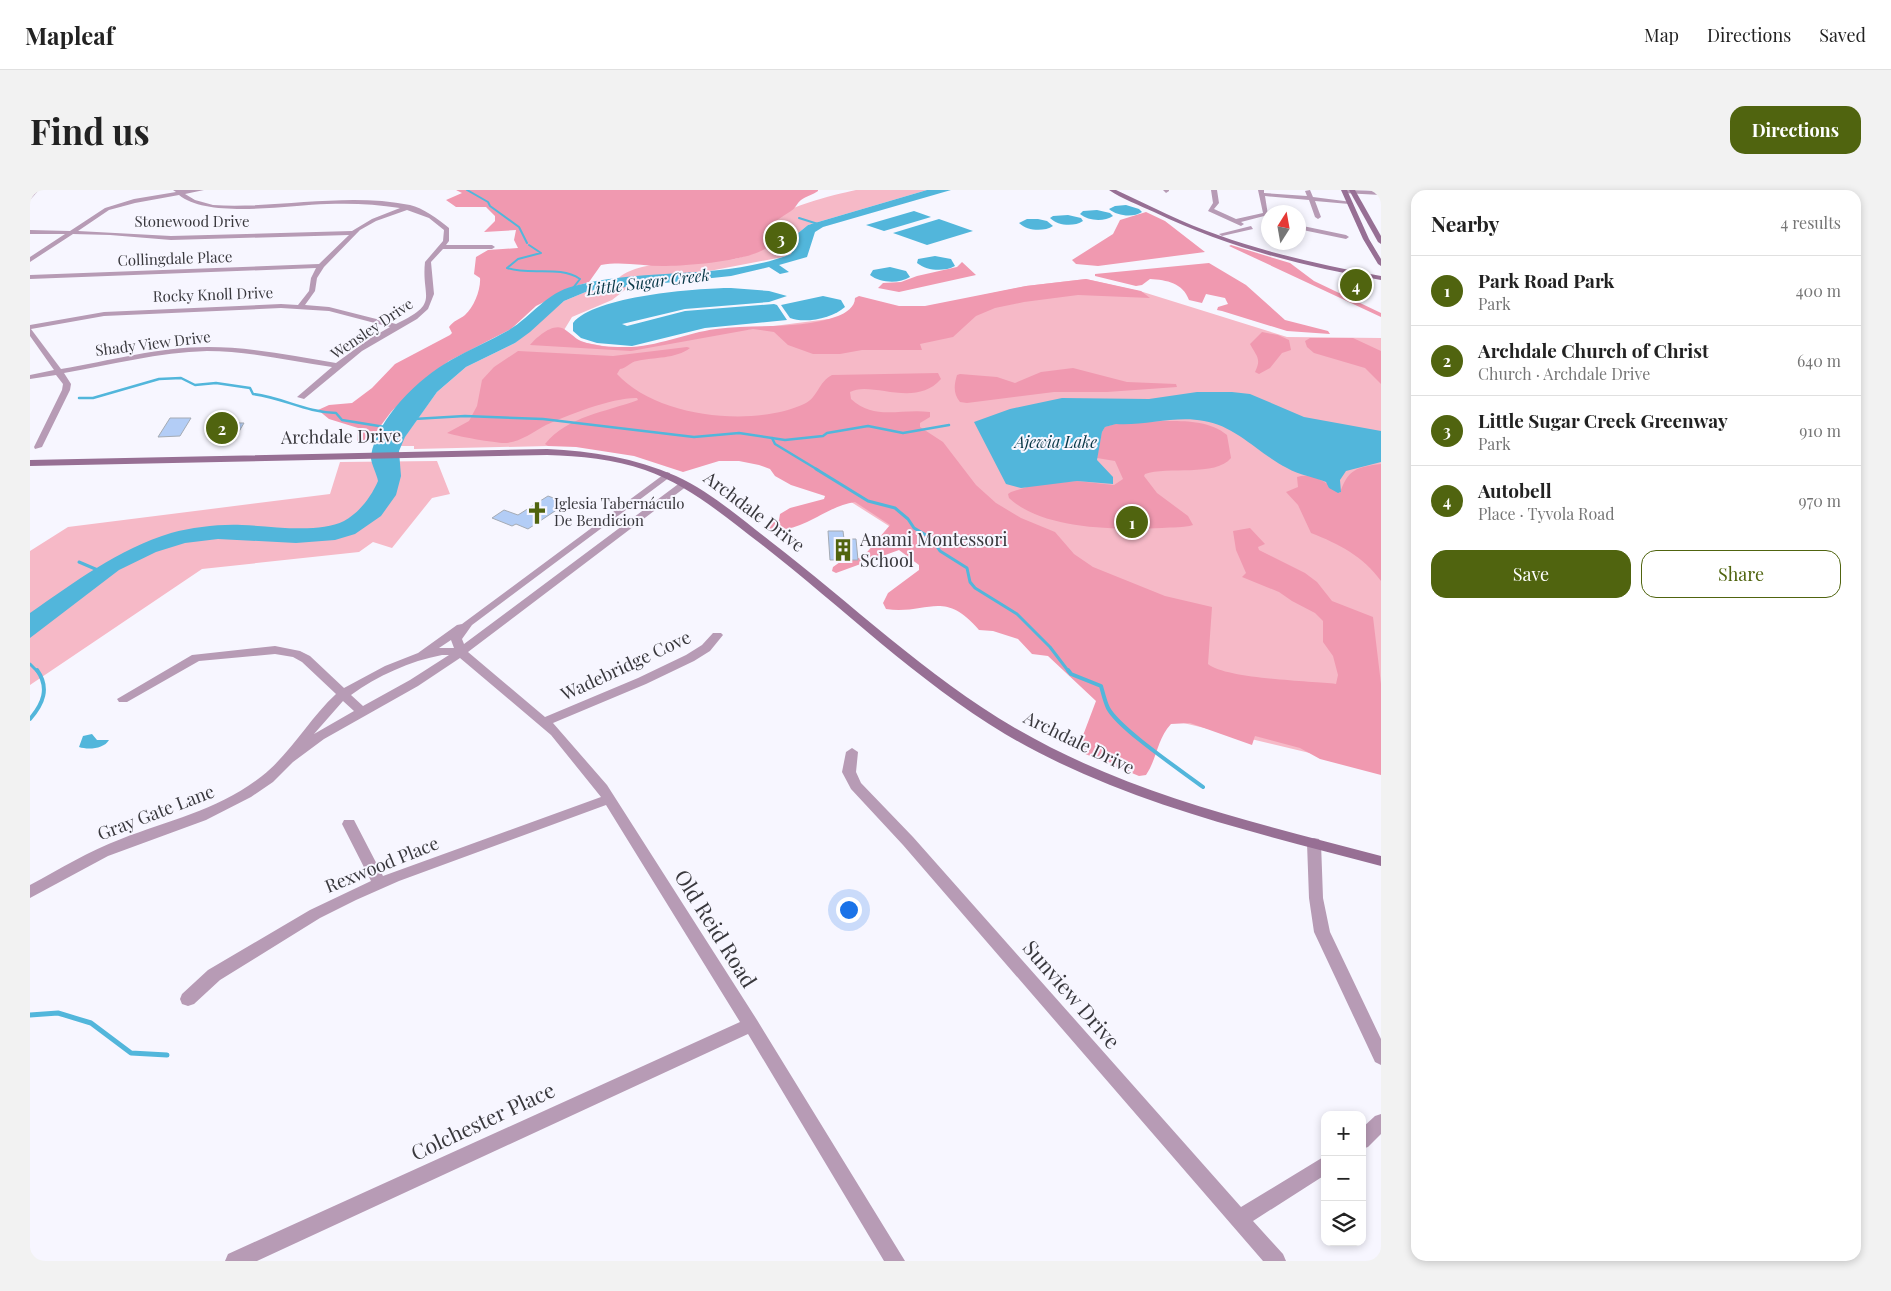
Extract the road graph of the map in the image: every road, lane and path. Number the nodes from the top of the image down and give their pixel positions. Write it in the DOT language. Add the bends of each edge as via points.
graph roads {
  1 [pos="36,190"];
  2 [pos="201,190"];
  3 [pos="1112,190"];
  4 [pos="1122,190"];
  5 [pos="1214,190"];
  6 [pos="1308,190"];
  7 [pos="1344,191"];
  8 [pos="1353,191"];
  9 [pos="177,192"];
  10 [pos="1261,192"];
  11 [pos="1381,193"];
  12 [pos="30,198"];
  13 [pos="1311,199"];
  14 [pos="1349,202"];
  15 [pos="411,207"];
  16 [pos="1318,217"];
  17 [pos="1369,221"];
  18 [pos="1260,225"];
  19 [pos="1306,229"];
  20 [pos="30,232"];
  21 [pos="70,232"];
  22 [pos="1381,232"];
  23 [pos="354,233"];
  24 [pos="1222,234"];
  25 [pos="1346,237"];
  26 [pos="1381,242"];
  27 [pos="442,247"];
  28 [pos="492,248"];
  29 [pos="30,260"];
  30 [pos="1381,264"];
  31 [pos="321,266"];
  32 [pos="1381,274"];
  33 [pos="30,277"];
  34 [pos="1381,278"];
  35 [pos="300,307"];
  36 [pos="397,326"];
  37 [pos="30,327"];
  38 [pos="30,332"];
  39 [pos="338,366"];
  40 [pos="59,371"];
  41 [pos="30,377"];
  42 [pos="301,397"];
  43 [pos="38,447"];
  44 [pos="30,463"];
  45 [pos="667,475"];
  46 [pos="684,484"];
  47 [pos="468,623"];
  48 [pos="717,635"];
  49 [pos="461,652"];
  50 [pos="414,658"];
  51 [pos="343,695"];
  52 [pos="123,699"];
  53 [pos="363,713"];
  54 [pos="544,722"];
  55 [pos="852,752"];
  56 [pos="288,759"];
  57 [pos="609,799"];
  58 [pos="349,824"];
  59 [pos="1314,843"];
  60 [pos="1381,861"];
  61 [pos="379,883"];
  62 [pos="30,892"];
  63 [pos="188,999"];
  64 [pos="751,1025"];
  65 [pos="1381,1057"];
  66 [pos="1381,1122"];
  67 [pos="1366,1136"];
  68 [pos="1321,1168"];
  69 [pos="1239,1219"];
  70 [pos="235,1261"];
  71 [pos="894,1261"];
  72 [pos="1276,1261"];
  1 -- 12 [label="street"];
  2 -- 9 [label="street"];
  3 -- 34 [label="main road" via="1188,226 1234,243 1296,261"];
  4 -- 24 [label="main road"];
  5 -- 10 [label="street" via="1216,203 1210,210 1238,223 1266,215"];
  6 -- 13 [label="street"];
  7 -- 8 [label="street"];
  7 -- 14 [label="main road"];
  8 -- 11 [label="street"];
  8 -- 17 [label="main road"];
  9 -- 15 [label="street" via="192,202 215,206 370,202"];
  9 -- 21 [label="street" via="115,206"];
  10 -- 13 [label="street"];
  13 -- 14 [label="street"];
  13 -- 16 [label="street"];
  14 -- 30 [label="main road"];
  15 -- 23 [label="street" via="374,220"];
  15 -- 27 [label="street" via="428,213 446,227 448,236"];
  17 -- 22 [label="main road"];
  17 -- 26 [label="main road"];
  18 -- 24 [label="street"];
  19 -- 25 [label="street"];
  20 -- 21 [label="street, Stonewood Drive"];
  21 -- 23 [label="street, Stonewood Drive" via="158,238"];
  21 -- 29 [label="street"];
  23 -- 31 [label="street"];
  24 -- 32 [label="main road" via="1296,256"];
  27 -- 28 [label="street"];
  27 -- 36 [label="street, Wensley Drive" via="428,262 428,303 418,314"];
  31 -- 33 [label="street, Collingdale Place"];
  31 -- 35 [label="street" via="314,278 312,291"];
  35 -- 36 [label="street, Rocky Knoll Drive" via="344,312"];
  35 -- 37 [label="street, Rocky Knoll Drive" via="104,314"];
  36 -- 39 [label="street, Wensley Drive"];
  38 -- 40 [label="street"];
  39 -- 40 [label="street, Shady View Drive" via="252,352 208,349 176,351"];
  39 -- 42 [label="street, Wensley Drive"];
  40 -- 41 [label="street, Shady View Drive"];
  40 -- 43 [label="street" via="65,379 66,390"];
  44 -- 45 [label="main road, Archdale Drive" via="535,452 580,454 626,462"];
  45 -- 46 [label="main road, Archdale Drive"];
  45 -- 47 [label="street"];
  46 -- 49 [label="street"];
  46 -- 59 [label="main road, Archdale Drive" via="700,492 775,549 954,694 1011,731 1134,790 1215,818"];
  47 -- 49 [label="street" via="456,639"];
  47 -- 50 [label="street"];
  48 -- 54 [label="street, Wadebridge Cove" via="706,648 690,658"];
  49 -- 50 [label="street" via="432,652"];
  49 -- 53 [label="street"];
  49 -- 54 [label="street, Old Reid Road"];
  50 -- 51 [label="street"];
  51 -- 52 [label="street" via="306,659 275,650 196,658"];
  51 -- 53 [label="street"];
  51 -- 56 [label="street"];
  53 -- 56 [label="street" via="320,736"];
  54 -- 57 [label="street, Old Reid Road" via="574,753"];
  55 -- 69 [label="street, Sunview Drive" via="849,772 861,794 908,841"];
  56 -- 62 [label="street, Gray Gate Lane" via="259,786 226,807 103,852"];
  57 -- 61 [label="street, Rexwood Place"];
  57 -- 64 [label="street, Old Reid Road"];
  58 -- 61 [label="street"];
  59 -- 60 [label="main road, Archdale Drive"];
  59 -- 65 [label="street" via="1316,898 1322,932"];
  61 -- 63 [label="street, Rexwood Place" via="306,919 214,975"];
  64 -- 70 [label="street, Colchester Place"];
  64 -- 71 [label="street, Old Reid Road"];
  66 -- 67 [label="street"];
  68 -- 69 [label="street"];
  69 -- 72 [label="street, Sunview Drive"];
}
